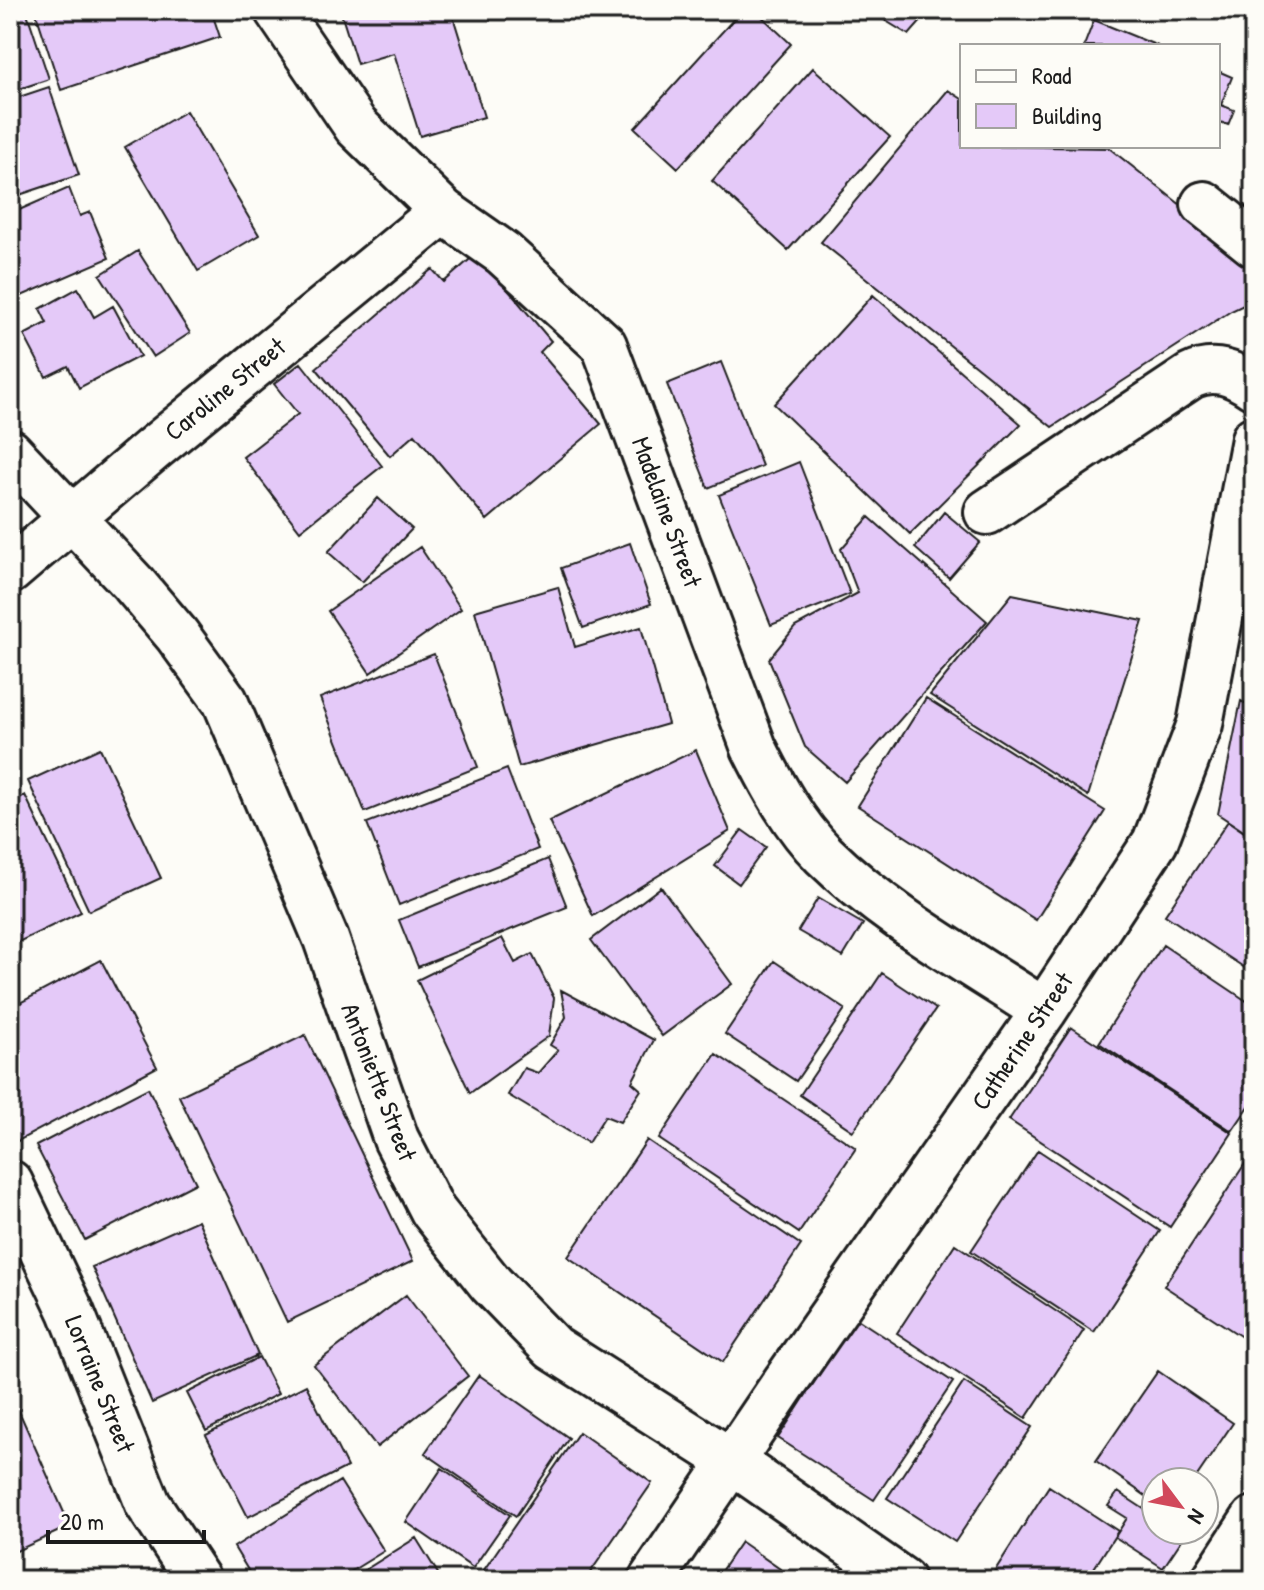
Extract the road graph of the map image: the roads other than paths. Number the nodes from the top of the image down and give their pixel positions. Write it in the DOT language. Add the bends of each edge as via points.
graph roads {
  1 [pos="277,10"];
  2 [pos="1204,204"];
  3 [pos="443,211"];
  4 [pos="1254,244"];
  5 [pos="1254,387"];
  6 [pos="1254,439"];
  7 [pos="10,452"];
  8 [pos="987,512"];
  9 [pos="73,520"];
  10 [pos="1244,547"];
  11 [pos="10,571"];
  12 [pos="1044,1011"];
  13 [pos="10,1183"];
  14 [pos="731,1461"];
  15 [pos="1254,1519"];
  16 [pos="198,1580"];
  17 [pos="651,1580"];
  18 [pos="902,1580"];
  19 [pos="1214,1580"];
  1 -- 3 [label="street, Madelaine Street" via="356,126"];
  2 -- 4 [label="street"];
  3 -- 9 [label="street, Caroline Street"];
  3 -- 12 [label="street, Madelaine Street" via="503,253 604,345 754,748 781,801 823,854 885,907"];
  5 -- 8 [label="street" via="1234,373 1203,370"];
  6 -- 10 [label="street, Catherine Street"];
  7 -- 9 [label="street, Antoniette Street"];
  9 -- 11 [label="street, Caroline Street"];
  9 -- 14 [label="street, Antoniette Street" via="160,615 225,701 326,939 396,1139 433,1211 491,1284 553,1348"];
  10 -- 12 [label="street, Catherine Street" via="1200,724 1155,842"];
  12 -- 14 [label="street, Catherine Street"];
  13 -- 16 [label="street, Lorraine Street" via="71,1311 148,1504"];
  14 -- 17 [label="street, Catherine Street"];
  14 -- 18 [label="street, Antoniette Street"];
  15 -- 19 [label="street"];
}
